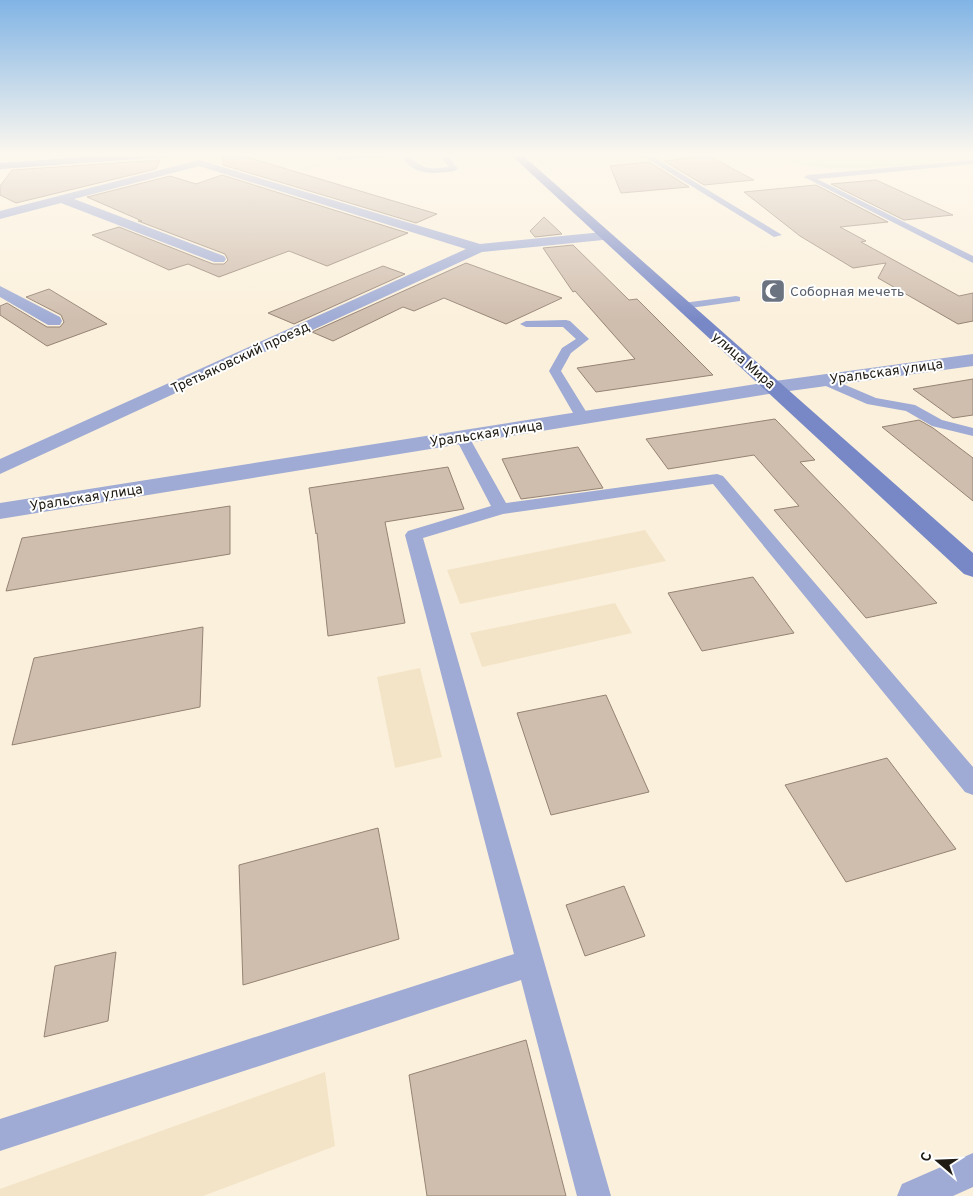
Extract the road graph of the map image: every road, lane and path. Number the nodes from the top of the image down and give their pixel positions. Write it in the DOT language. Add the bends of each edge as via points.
graph roads {
  1 [pos="23,209"];
  2 [pos="90,209"];
  3 [pos="356,209"];
  4 [pos="574,209"];
  5 [pos="734,209"];
  6 [pos="870,209"];
  7 [pos="0,215"];
  8 [pos="777,235"];
  9 [pos="603,236"];
  10 [pos="479,248"];
  11 [pos="219,258"];
  12 [pos="973,260"];
  13 [pos="0,291"];
  14 [pos="736,299"];
  15 [pos="683,306"];
  16 [pos="54,321"];
  17 [pos="526,324"];
  18 [pos="973,360"];
  19 [pos="824,380"];
  20 [pos="775,387"];
  21 [pos="582,418"];
  22 [pos="972,432"];
  23 [pos="462,437"];
  24 [pos="0,467"];
  25 [pos="501,509"];
  26 [pos="0,511"];
  27 [pos="973,568"];
  28 [pos="973,784"];
  29 [pos="531,962"];
  30 [pos="0,1135"];
  31 [pos="973,1170"];
  32 [pos="594,1196"];
  33 [pos="914,1196"];
  1 -- 7 [label="street"];
  2 -- 11 [label="street"];
  3 -- 10 [label="street"];
  4 -- 9 [label="street, улица Мира"];
  5 -- 8 [label="lane"];
  6 -- 12 [label="lane"];
  9 -- 10 [label="street"];
  9 -- 15 [label="street, улица Мира"];
  10 -- 24 [label="street, Третьяковский проезд"];
  13 -- 16 [label="street"];
  14 -- 15 [label="lane"];
  15 -- 20 [label="street, улица Мира"];
  17 -- 21 [label="lane" via="566,323 583,339 566,350 555,371"];
  18 -- 19 [label="street, Уральская улица"];
  19 -- 20 [label="street, Уральская улица"];
  19 -- 22 [label="lane" via="872,401 910,408 936,423"];
  20 -- 21 [label="street, Уральская улица"];
  20 -- 27 [label="street, улица Мира"];
  21 -- 23 [label="street, Уральская улица"];
  23 -- 25 [label="lane"];
  23 -- 26 [label="street, Уральская улица"];
  25 -- 28 [label="lane" via="718,479"];
  25 -- 29 [label="lane" via="414,535"];
  29 -- 30 [label="lane"];
  29 -- 32 [label="lane"];
  31 -- 33 [label="lane"];
}
